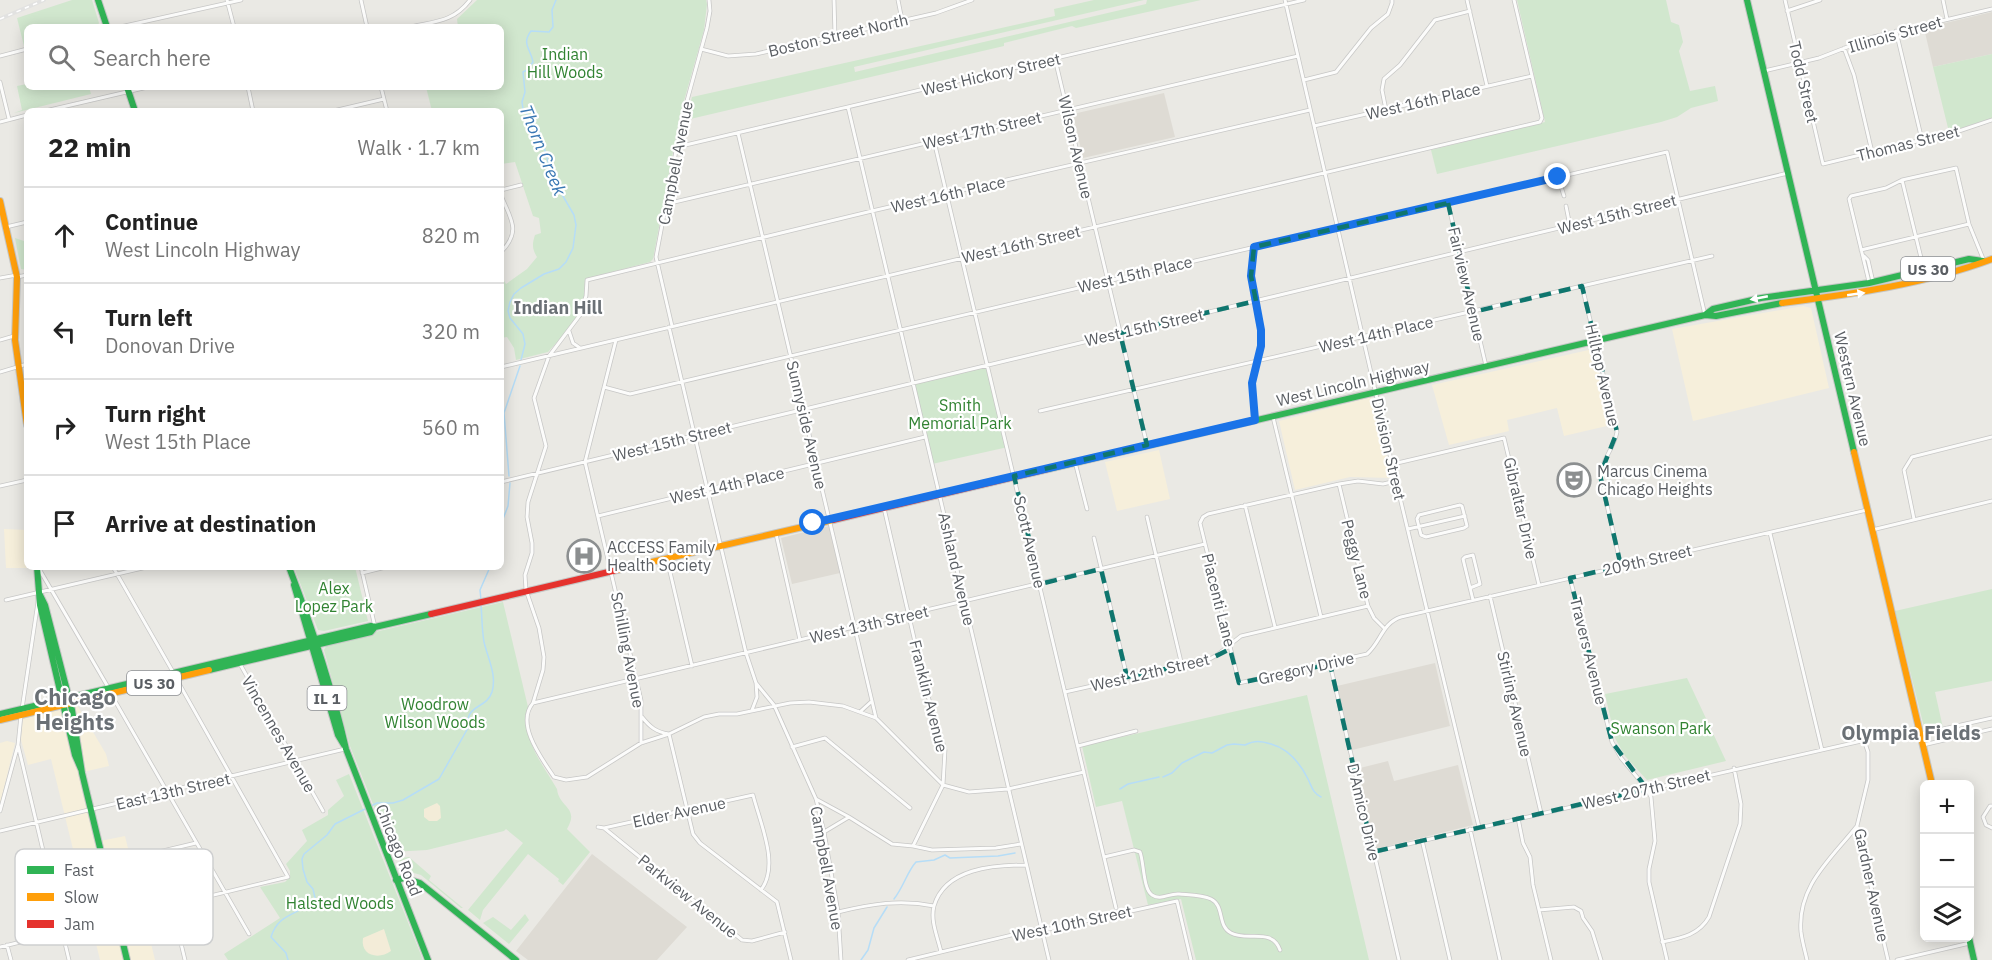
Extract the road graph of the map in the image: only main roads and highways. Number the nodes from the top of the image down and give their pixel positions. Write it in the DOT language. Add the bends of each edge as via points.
graph roads {
  1 [pos="98,0"];
  2 [pos="1747,0"];
  3 [pos="106,24"];
  4 [pos="128,90"];
  5 [pos="134,108"];
  6 [pos="0,201"];
  7 [pos="1992,259"];
  8 [pos="1984,261"];
  9 [pos="1815,290"];
  10 [pos="1817,298"];
  11 [pos="1705,315"];
  12 [pos="24,404"];
  13 [pos="38,570"];
  14 [pos="290,570"];
  15 [pos="313,642"];
  16 [pos="66,702"];
  17 [pos="22,712"];
  18 [pos="0,714"];
  19 [pos="0,720"];
  20 [pos="1931,780"];
  21 [pos="100,849"];
  22 [pos="396,880"];
  23 [pos="1970,942"];
  24 [pos="123,945"];
  25 [pos="127,960"];
  26 [pos="428,960"];
  27 [pos="516,960"];
  28 [pos="1974,960"];
  1 -- 3 [label="main road"];
  2 -- 9 [label="main road, Western Avenue"];
  4 -- 5 [label="main road"];
  6 -- 12 [label="main road" via="17,276 15,340"];
  7 -- 8 [label="main road, US 30"];
  8 -- 9 [label="main road, US 30" via="1969,260"];
  10 -- 8 [label="main road, US 30, one-way" via="1873,291"];
  9 -- 10 [label="main road, Western Avenue"];
  9 -- 11 [label="main road, West Lincoln Highway / US 30, one-way" via="1748,300 1713,309"];
  10 -- 11 [label="main road, West Lincoln Highway / US 30"];
  10 -- 20 [label="main road, Western Avenue"];
  11 -- 15 [label="main road, West Lincoln Highway / US 30" via="526,590 375,627 371,632"];
  13 -- 16 [label="main road" via="40,605"];
  14 -- 15 [label="main road, Chicago Road / IL 1"];
  15 -- 16 [label="main road, US 30"];
  15 -- 22 [label="main road, Chicago Road / IL 1" via="338,735"];
  16 -- 17 [label="main road, US 30"];
  16 -- 21 [label="main road"];
  17 -- 18 [label="main road, US 30"];
  17 -- 19 [label="main road, US 30"];
  22 -- 26 [label="main road, Chicago Road / IL 1"];
  22 -- 27 [label="main road" via="420,882"];
  23 -- 28 [label="main road"];
  24 -- 25 [label="main road"];
}
